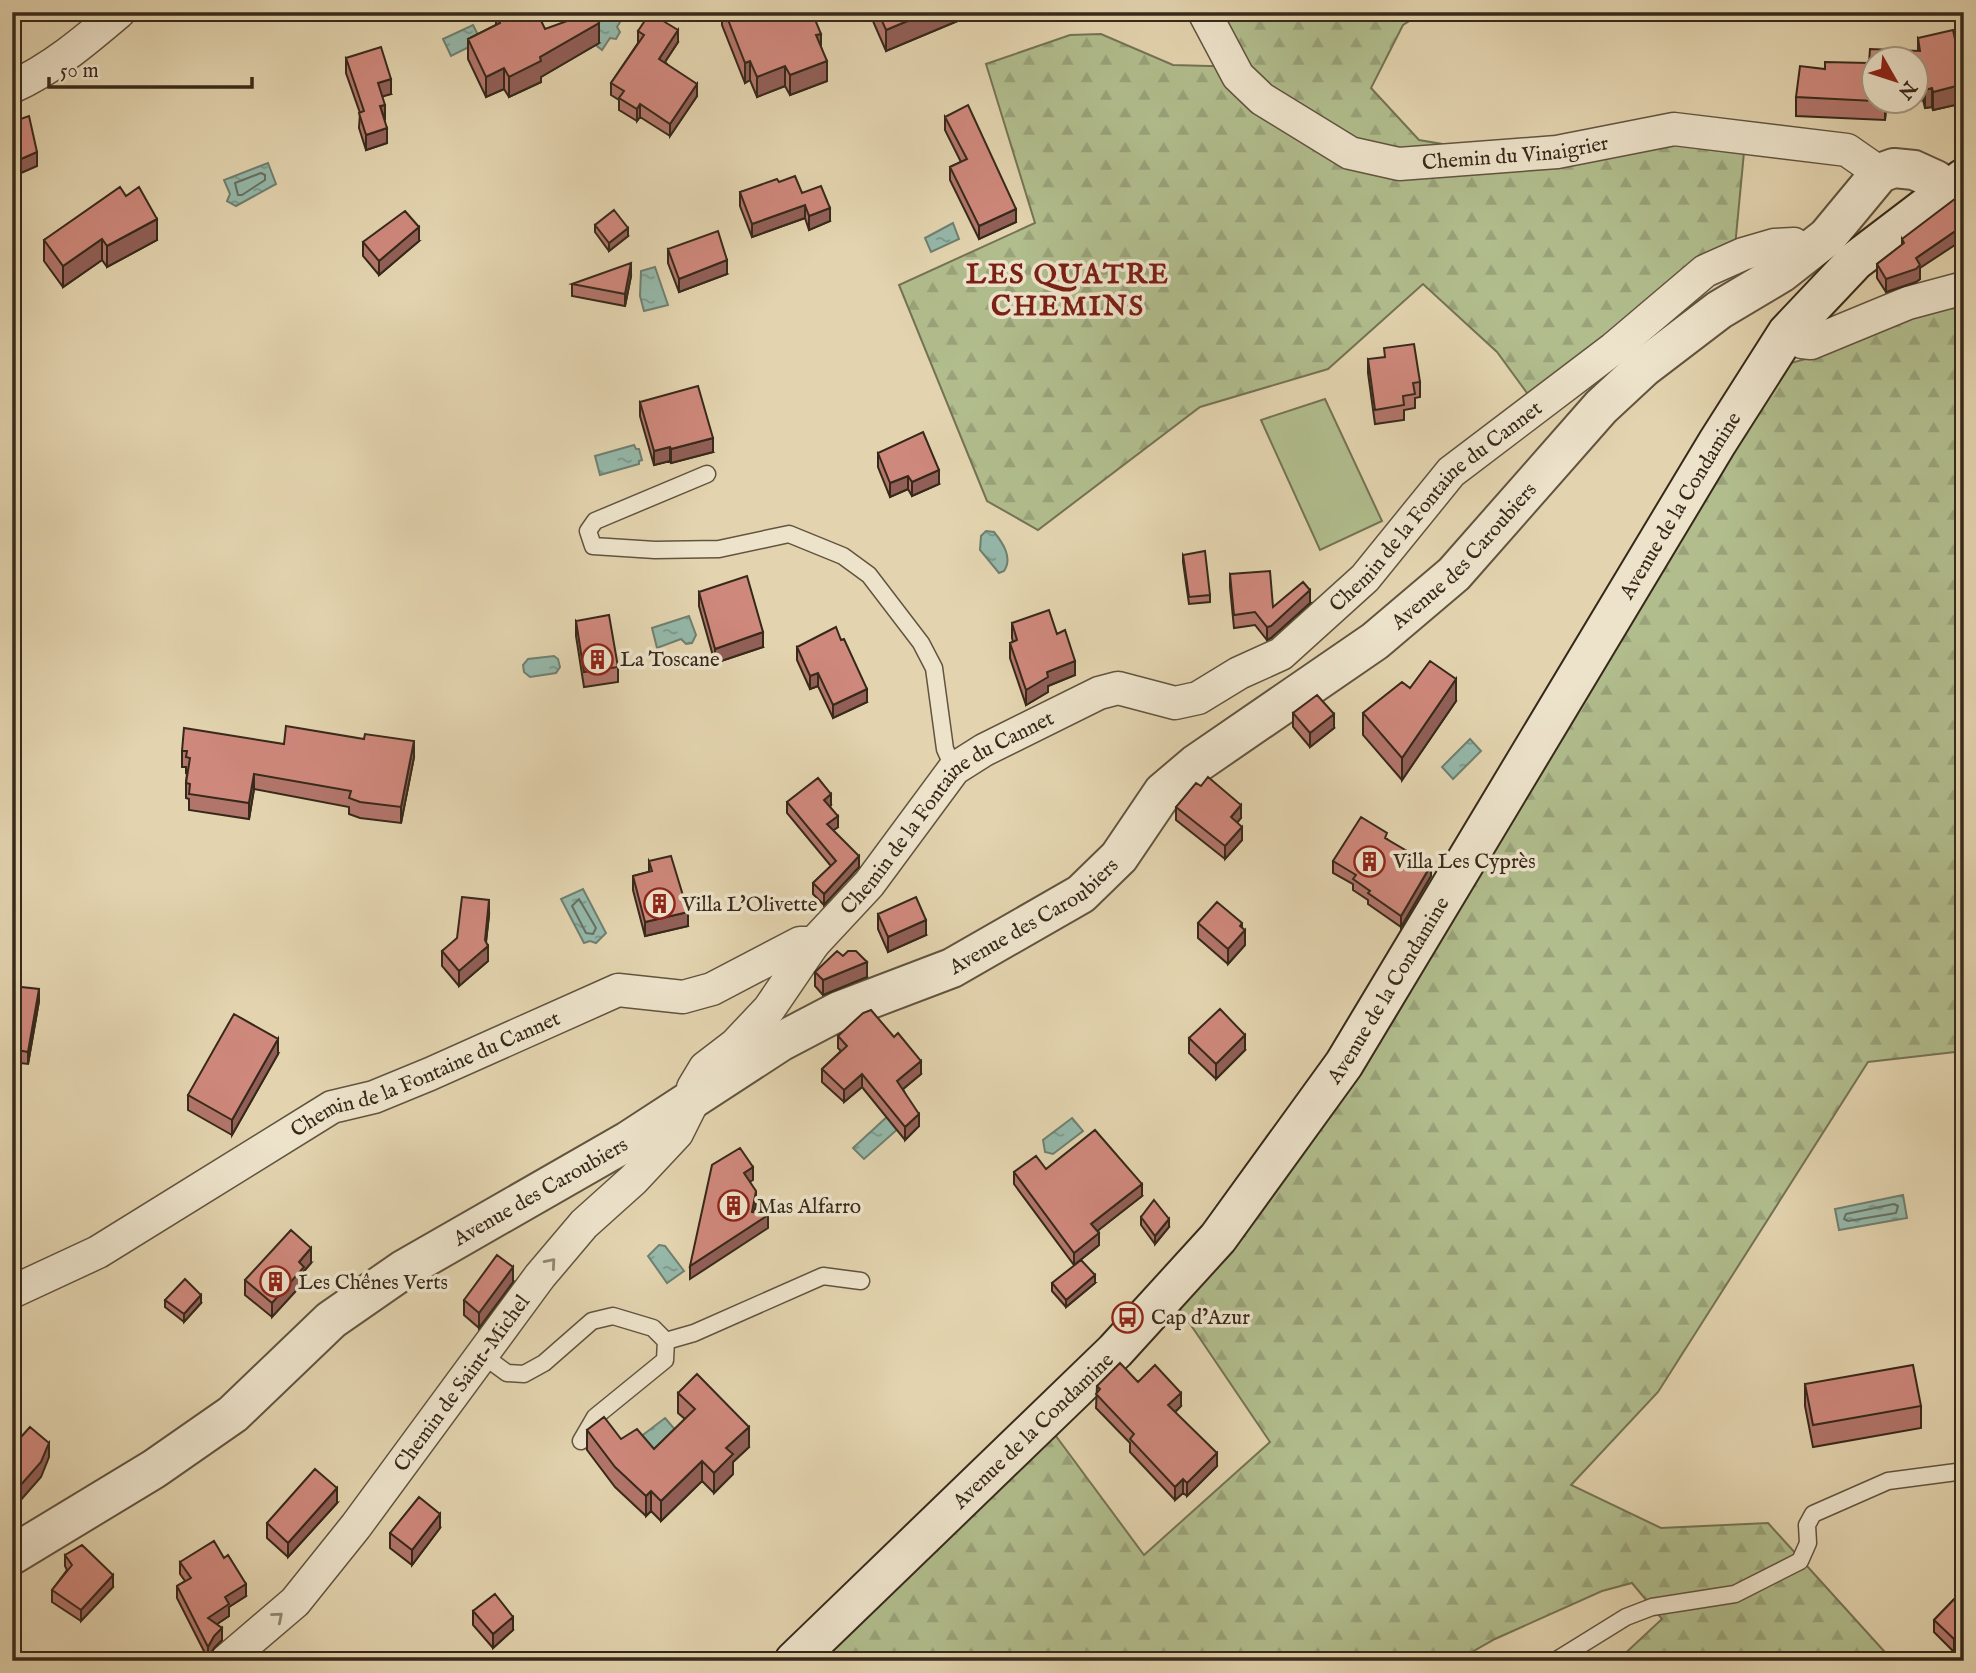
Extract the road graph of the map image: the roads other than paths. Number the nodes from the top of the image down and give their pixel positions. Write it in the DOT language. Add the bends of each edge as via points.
graph roads {
  1 [pos="119,12"];
  2 [pos="1204,12"];
  3 [pos="12,87"];
  4 [pos="1880,173"];
  5 [pos="1955,184"];
  6 [pos="1805,254"];
  7 [pos="1964,288"];
  8 [pos="1787,333"];
  9 [pos="707,474"];
  10 [pos="954,769"];
  11 [pos="814,943"];
  12 [pos="693,1101"];
  13 [pos="861,1281"];
  14 [pos="12,1292"];
  15 [pos="666,1341"];
  16 [pos="481,1354"];
  17 [pos="581,1441"];
  18 [pos="1964,1471"];
  19 [pos="12,1555"];
  20 [pos="226,1661"];
  21 [pos="794,1661"];
  22 [pos="1555,1661"];
  1 -- 3 [label="street" via="81,45"];
  2 -- 4 [label="street, Chemin du Vinaigrier" via="1238,76 1262,99 1350,153 1399,164 1557,152 1674,129 1847,150"];
  4 -- 5 [label="street" via="1914,170"];
  4 -- 6 [label="street, Avenue des Caroubiers" via="1827,237"];
  5 -- 8 [label="street, Avenue de la Condamine" via="1855,261"];
  6 -- 10 [label="street, Chemin de la Fontaine du Cannet" via="1794,244 1774,245 1705,271 1613,349 1451,472 1365,578 1281,654 1198,698 1175,703 1118,688 1099,693"];
  6 -- 12 [label="street, Avenue des Caroubiers" via="1719,310 1643,368 1601,407 1454,574 1375,641 1196,764 1163,792 1119,857 1081,894 952,968 839,1011 780,1042"];
  7 -- 8 [label="street" via="1908,303 1811,344"];
  8 -- 21 [label="street, Avenue de la Condamine" via="1344,1063 1248,1198 1218,1238 1115,1351"];
  9 -- 10 [label="lane" via="595,521 588,531 593,546 719,549 789,534 843,556 869,575 921,643 934,668 945,749"];
  10 -- 11 [label="street, Chemin de la Fontaine du Cannet" via="869,884"];
  11 -- 12 [label="street, Chemin de Saint-Michel" via="769,1009 705,1068 693,1088"];
  11 -- 14 [label="street, Chemin de la Fontaine du Cannet" via="800,943 712,989 683,997 618,989 430,1074 374,1097 332,1107 98,1252"];
  16 -- 12 [label="street, Chemin de Saint-Michel, one-way" via="584,1224 633,1181 677,1133"];
  12 -- 19 [label="street, Avenue des Caroubiers" via="403,1270 331,1320 233,1414 154,1469"];
  13 -- 15 [label="lane" via="823,1276"];
  15 -- 16 [label="lane" via="653,1328 613,1317 592,1321 544,1363 524,1374 507,1373"];
  15 -- 17 [label="lane" via="665,1360 595,1417"];
  20 -- 16 [label="street, Chemin de Saint-Michel, one-way" via="295,1602"];
  18 -- 22 [label="lane" via="1888,1481 1813,1514 1800,1561 1735,1594 1653,1607 1626,1617"];
}
